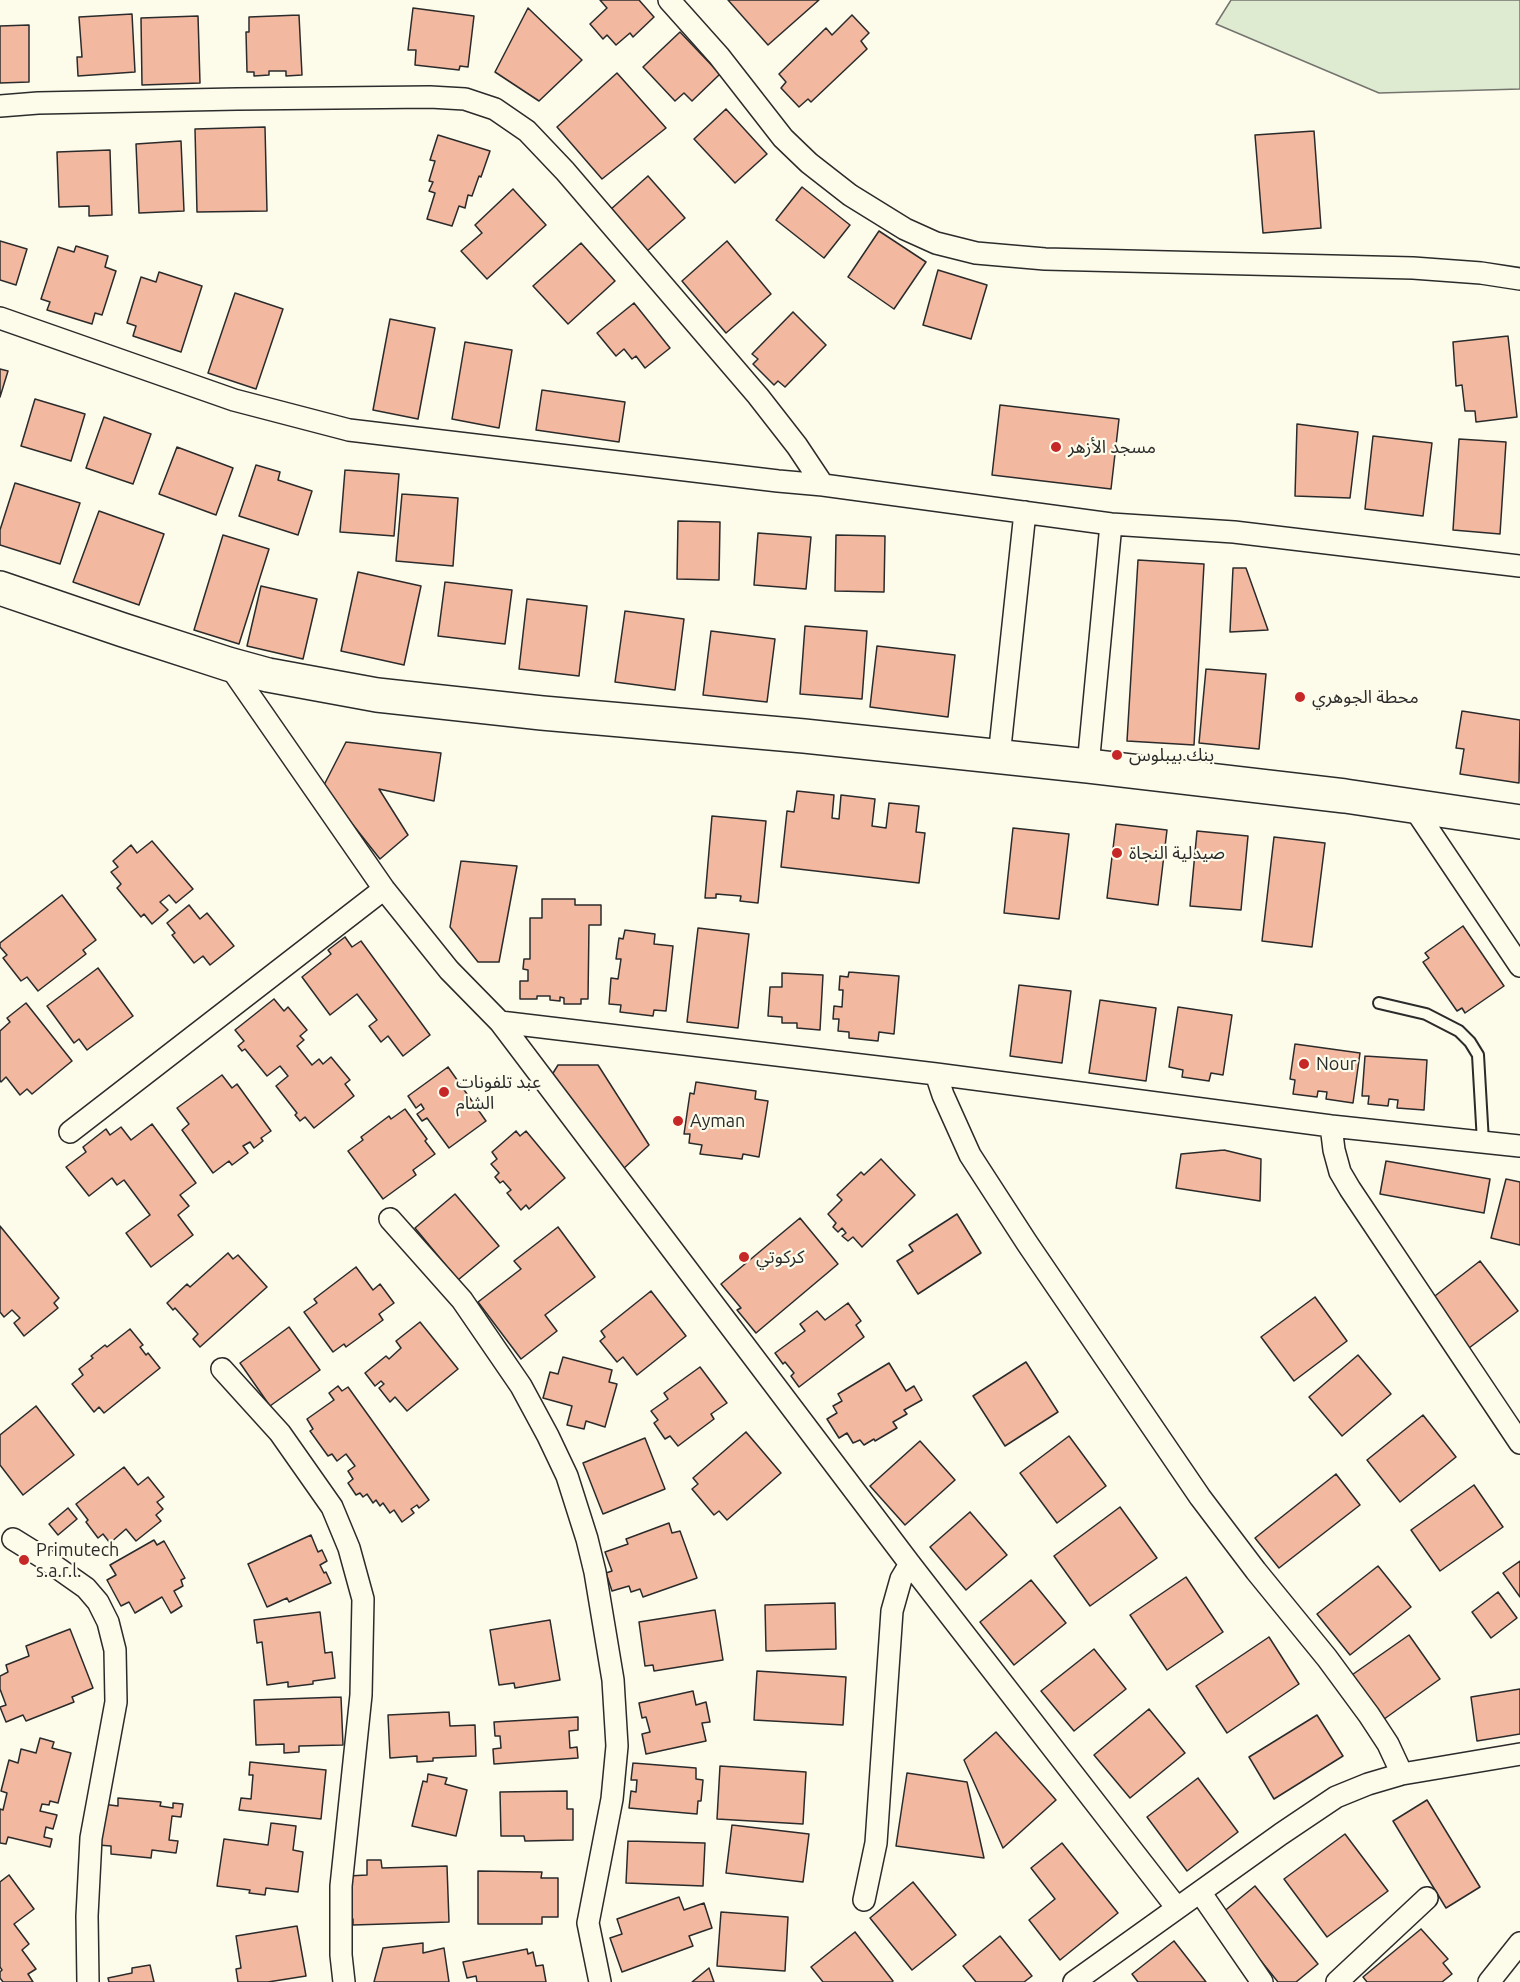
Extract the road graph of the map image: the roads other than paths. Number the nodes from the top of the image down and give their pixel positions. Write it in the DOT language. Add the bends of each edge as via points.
graph roads {
  1 [pos="669,0"];
  2 [pos="0,106"];
  3 [pos="1520,279"];
  4 [pos="0,318"];
  5 [pos="824,485"];
  6 [pos="1025,512"];
  7 [pos="1111,525"];
  8 [pos="1520,566"];
  9 [pos="0,588"];
  10 [pos="228,664"];
  11 [pos="999,757"];
  12 [pos="1088,766"];
  13 [pos="1412,805"];
  14 [pos="1520,822"];
  15 [pos="384,889"];
  16 [pos="1520,966"];
  17 [pos="1379,1003"];
  18 [pos="500,1022"];
  19 [pos="936,1074"];
  20 [pos="1331,1126"];
  21 [pos="70,1132"];
  22 [pos="1483,1142"];
  23 [pos="1520,1146"];
  24 [pos="390,1219"];
  25 [pos="222,1369"];
  26 [pos="1520,1443"];
  27 [pos="13,1539"];
  28 [pos="910,1564"];
  29 [pos="1520,1754"];
  30 [pos="1402,1774"];
  31 [pos="1200,1893"];
  32 [pos="1427,1898"];
  33 [pos="864,1900"];
  34 [pos="1177,1908"];
  35 [pos="1520,1943"];
  36 [pos="88,1982"];
  37 [pos="344,1982"];
  38 [pos="600,1982"];
  39 [pos="1074,1982"];
  40 [pos="1262,1982"];
  41 [pos="1337,1982"];
  42 [pos="1490,1982"];
  1 -- 3 [label="street" via="783,138 809,163 850,195 936,243 976,252 1045,259 1413,268"];
  2 -- 5 [label="street" via="430,97 465,99 495,110 527,131 565,171 758,396"];
  4 -- 5 [label="street" via="234,400 349,430"];
  5 -- 6 [label="street"];
  6 -- 7 [label="street"];
  6 -- 11 [label="street"];
  7 -- 8 [label="street" via="1234,532"];
  7 -- 12 [label="street"];
  9 -- 10 [label="main road"];
  10 -- 11 [label="main road" via="290,680 377,695"];
  10 -- 15 [label="street"];
  11 -- 12 [label="main road"];
  12 -- 13 [label="main road"];
  13 -- 14 [label="main road"];
  13 -- 16 [label="street"];
  15 -- 18 [label="street" via="449,970"];
  15 -- 21 [label="street"];
  17 -- 22 [label="lane" via="1426,1014 1459,1031 1470,1042 1478,1054"];
  18 -- 19 [label="street"];
  18 -- 28 [label="street"];
  19 -- 20 [label="street"];
  19 -- 30 [label="street" via="970,1155 1021,1234 1200,1497 1369,1715"];
  20 -- 22 [label="street"];
  20 -- 26 [label="street" via="1340,1172 1350,1190"];
  22 -- 23 [label="street"];
  24 -- 38 [label="street" via="462,1300 521,1386 567,1476 587,1539 613,1680 617,1746 612,1799 588,1923"];
  25 -- 37 [label="street" via="280,1433 332,1506 363,1599 361,1695 341,1886 340,1955"];
  27 -- 36 [label="street" via="86,1587 108,1623 115,1650 116,1702 91,1838"];
  28 -- 33 [label="street" via="901,1579 892,1611 876,1843"];
  28 -- 34 [label="street"];
  29 -- 30 [label="street"];
  30 -- 31 [label="street" via="1352,1790 1323,1805"];
  31 -- 34 [label="street"];
  31 -- 40 [label="street"];
  32 -- 41 [label="street"];
  34 -- 39 [label="street"];
  35 -- 42 [label="street"];
}
